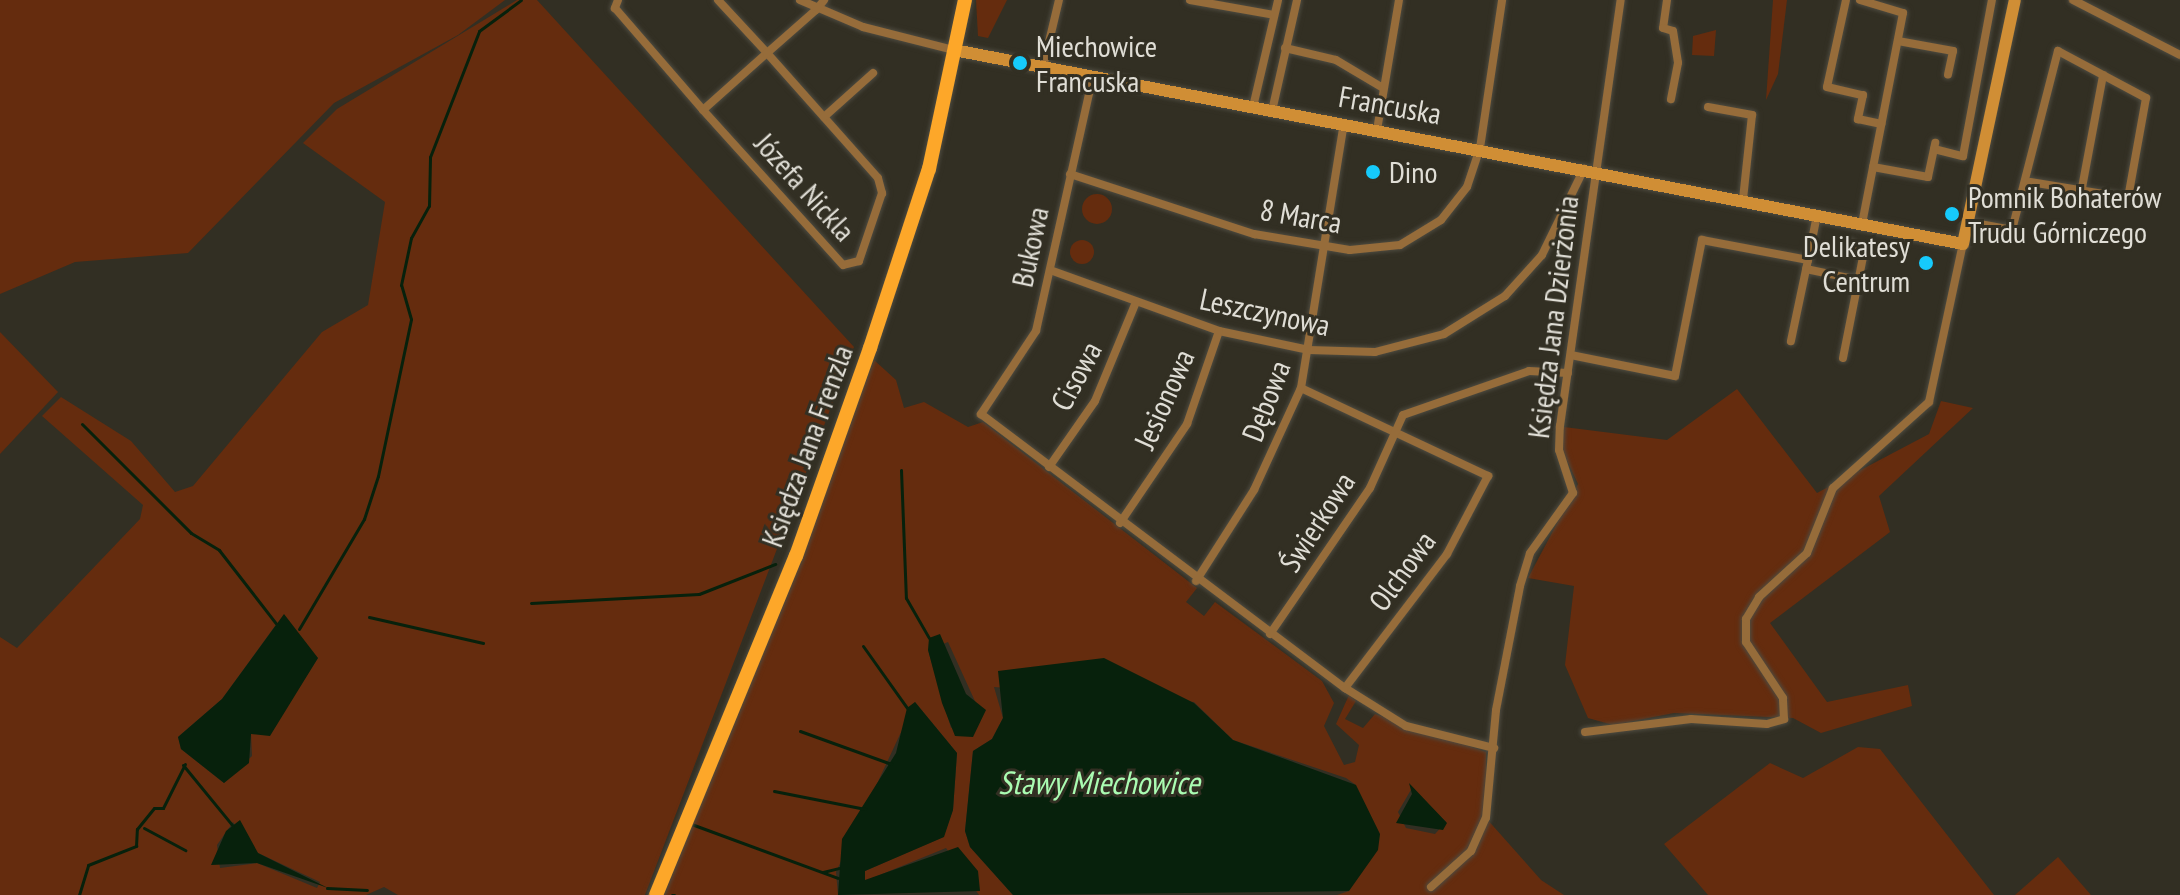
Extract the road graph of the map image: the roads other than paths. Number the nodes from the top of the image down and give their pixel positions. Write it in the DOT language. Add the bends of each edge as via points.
graph roads {
  1 [pos="618,0"];
  2 [pos="718,0"];
  3 [pos="800,0"];
  4 [pos="824,0"];
  5 [pos="965,0"];
  6 [pos="1059,0"];
  7 [pos="1190,0"];
  8 [pos="1278,0"];
  9 [pos="1297,0"];
  10 [pos="1399,0"];
  11 [pos="1502,0"];
  12 [pos="1621,0"];
  13 [pos="1667,0"];
  14 [pos="1846,0"];
  15 [pos="1860,0"];
  16 [pos="1992,0"];
  17 [pos="2015,0"];
  18 [pos="2073,0"];
  19 [pos="816,10"];
  20 [pos="1274,15"];
  21 [pos="1898,41"];
  22 [pos="1285,48"];
  23 [pos="954,50"];
  24 [pos="767,53"];
  25 [pos="2180,55"];
  26 [pos="1043,67"];
  27 [pos="873,73"];
  28 [pos="1948,74"];
  29 [pos="2103,75"];
  30 [pos="1093,76"];
  31 [pos="1383,88"];
  32 [pos="1671,99"];
  33 [pos="1253,107"];
  34 [pos="1708,107"];
  35 [pos="703,110"];
  36 [pos="1272,111"];
  37 [pos="824,117"];
  38 [pos="1344,123"];
  39 [pos="1881,124"];
  40 [pos="1377,130"];
  41 [pos="1480,148"];
  42 [pos="1873,167"];
  43 [pos="1590,169"];
  44 [pos="1070,174"];
  45 [pos="2030,182"];
  46 [pos="2081,193"];
  47 [pos="1743,199"];
  48 [pos="1817,215"];
  49 [pos="1969,222"];
  50 [pos="1862,224"];
  51 [pos="1848,242"];
  52 [pos="1963,244"];
  53 [pos="1322,247"];
  54 [pos="1807,265"];
  55 [pos="1050,270"];
  56 [pos="1858,280"];
  57 [pos="1136,302"];
  58 [pos="1219,331"];
  59 [pos="1791,341"];
  60 [pos="1309,350"];
  61 [pos="1571,355"];
  62 [pos="1843,358"];
  63 [pos="1568,373"];
  64 [pos="1301,388"];
  65 [pos="1397,432"];
  66 [pos="1049,467"];
  67 [pos="1120,523"];
  68 [pos="1196,581"];
  69 [pos="1270,634"];
  70 [pos="1345,688"];
  71 [pos="1585,732"];
  72 [pos="1494,748"];
  73 [pos="1431,887"];
  74 [pos="656,895"];
  1 -- 35 [label="street, Józefa Nickla" via="615,8"];
  2 -- 24 [label="street, Józefa Nickla"];
  3 -- 19 [label="street"];
  4 -- 19 [label="street"];
  5 -- 23 [label="main road, Księdza Jana Frenzla"];
  6 -- 26 [label="street"];
  7 -- 20 [label="street"];
  8 -- 20 [label="street"];
  9 -- 22 [label="street"];
  10 -- 31 [label="street"];
  11 -- 41 [label="street, 8 Marca"];
  12 -- 43 [label="street, Księdza Jana Dzierżonia"];
  13 -- 32 [label="street" via="1663,28 1673,31 1678,63"];
  14 -- 39 [label="street" via="1827,87 1863,95 1858,119"];
  15 -- 21 [label="street" via="1899,9"];
  16 -- 42 [label="street" via="1963,156 1934,146 1928,177"];
  17 -- 49 [label="street"];
  18 -- 25 [label="street"];
  19 -- 23 [label="street"];
  19 -- 24 [label="street"];
  20 -- 33 [label="street"];
  21 -- 28 [label="street" via="1953,51"];
  21 -- 39 [label="street"];
  22 -- 31 [label="street" via="1336,60"];
  22 -- 36 [label="street"];
  23 -- 26 [label="street, Francuska"];
  23 -- 74 [label="main road, Księdza Jana Frenzla" via="929,169 820,493"];
  24 -- 35 [label="street"];
  24 -- 37 [label="street, Józefa Nickla"];
  26 -- 30 [label="street, Francuska"];
  27 -- 37 [label="street, Józefa Nickla"];
  29 -- 45 [label="street" via="2058,51"];
  29 -- 46 [label="street"];
  29 -- 46 [label="street" via="2146,98 2131,185 2121,201"];
  30 -- 33 [label="street, Francuska"];
  30 -- 44 [label="street, Bukowa"];
  31 -- 40 [label="street"];
  33 -- 36 [label="street, Francuska"];
  34 -- 47 [label="street" via="1752,115"];
  35 -- 37 [label="street, Józefa Nickla" via="843,265 859,261 882,193 878,178"];
  36 -- 38 [label="street, Francuska"];
  38 -- 40 [label="street, Francuska"];
  38 -- 53 [label="street, Dębowa"];
  39 -- 42 [label="street"];
  40 -- 41 [label="street, Francuska"];
  41 -- 43 [label="street, Francuska"];
  41 -- 53 [label="street, 8 Marca" via="1456,205 1424,234 1379,249"];
  42 -- 50 [label="street"];
  43 -- 47 [label="street, Francuska"];
  43 -- 60 [label="street, Leszczynowa" via="1542,255 1477,317 1386,350"];
  43 -- 61 [label="street, Księdza Jana Dzierżonia"];
  44 -- 53 [label="street, 8 Marca" via="1222,225"];
  44 -- 55 [label="street, Bukowa"];
  45 -- 46 [label="street"];
  45 -- 49 [label="street" via="2012,230"];
  47 -- 48 [label="street, Francuska"];
  48 -- 50 [label="street, Francuska"];
  48 -- 54 [label="street"];
  49 -- 52 [label="street"];
  50 -- 52 [label="street, Francuska"];
  51 -- 56 [label="street" via="1864,252"];
  52 -- 71 [label="street" via="1929,402 1838,481 1807,553 1759,597 1746,619 1746,642 1783,698 1784,719 1767,724 1691,719"];
  53 -- 60 [label="street, Dębowa"];
  54 -- 56 [label="street"];
  54 -- 59 [label="street"];
  54 -- 61 [label="street" via="1702,240 1675,376"];
  55 -- 57 [label="street, Leszczynowa"];
  55 -- 66 [label="street, Bukowa" via="1027,351 981,414"];
  56 -- 62 [label="street"];
  57 -- 58 [label="street, Leszczynowa"];
  57 -- 66 [label="street, Cisowa" via="1095,401"];
  58 -- 60 [label="street, Leszczynowa"];
  58 -- 67 [label="street, Jesionowa" via="1187,424"];
  60 -- 64 [label="street, Dębowa"];
  61 -- 63 [label="street, Księdza Jana Dzierżonia"];
  63 -- 65 [label="street, Świerkowa" via="1529,371 1407,412"];
  63 -- 72 [label="street, Księdza Jana Dzierżonia" via="1559,450 1573,493 1526,564"];
  64 -- 65 [label="street"];
  64 -- 68 [label="street, Dębowa" via="1254,490"];
  65 -- 69 [label="street, Świerkowa" via="1349,522"];
  65 -- 70 [label="street, Olchowa" via="1488,476 1447,554"];
  66 -- 67 [label="street"];
  67 -- 68 [label="street"];
  68 -- 69 [label="street"];
  69 -- 70 [label="street"];
  70 -- 72 [label="street" via="1406,726"];
  72 -- 73 [label="street, Księdza Jana Dzierżonia" via="1479,837"];
}
